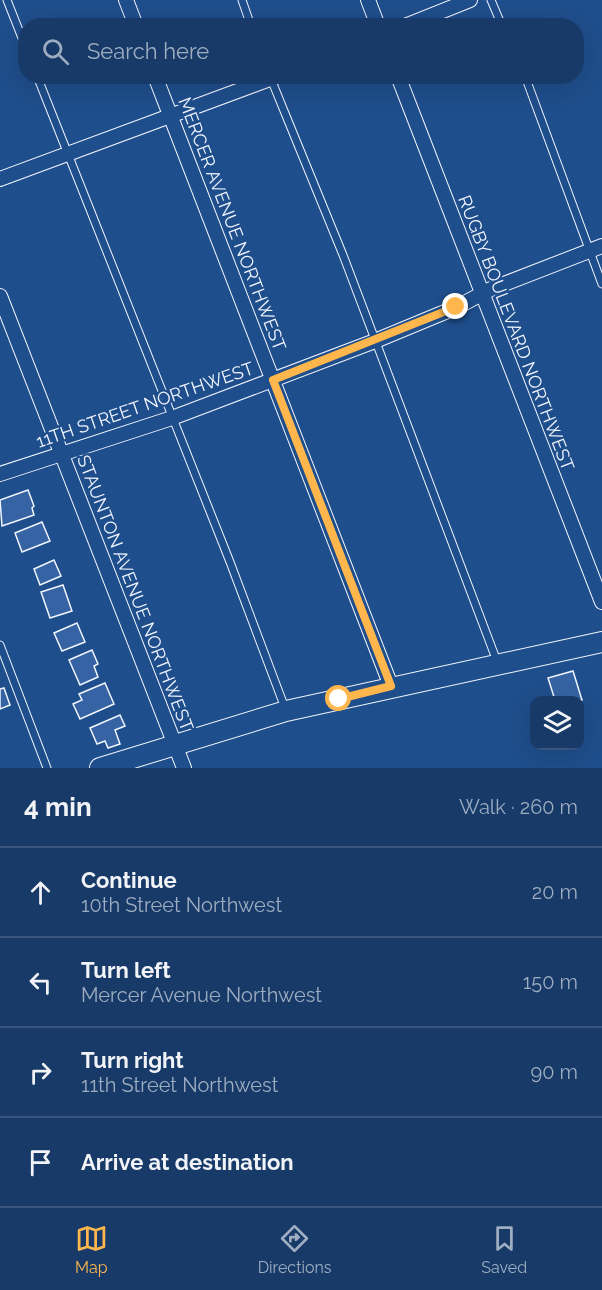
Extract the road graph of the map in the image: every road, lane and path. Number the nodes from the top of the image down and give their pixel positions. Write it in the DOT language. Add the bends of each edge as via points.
graph roads {
  1 [pos="7,0"];
  2 [pos="126,0"];
  3 [pos="242,0"];
  4 [pos="368,0"];
  5 [pos="470,0"];
  6 [pos="491,0"];
  7 [pos="133,18"];
  8 [pos="248,18"];
  9 [pos="375,18"];
  10 [pos="425,18"];
  11 [pos="499,18"];
  12 [pos="18,28"];
  13 [pos="40,84"];
  14 [pos="158,84"];
  15 [pos="255,84"];
  16 [pos="276,84"];
  17 [pos="401,84"];
  18 [pos="528,84"];
  19 [pos="170,116"];
  20 [pos="69,153"];
  21 [pos="0,179"];
  22 [pos="596,248"];
  23 [pos="602,284"];
  24 [pos="482,294"];
  25 [pos="0,296"];
  26 [pos="375,340"];
  27 [pos="273,380"];
  28 [pos="172,418"];
  29 [pos="61,455"];
  30 [pos="0,474"];
  31 [pos="602,602"];
  32 [pos="602,642"];
  33 [pos="0,645"];
  34 [pos="498,663"];
  35 [pos="391,686"];
  36 [pos="286,711"];
  37 [pos="176,747"];
  38 [pos="46,768"];
  39 [pos="100,768"];
  40 [pos="184,768"];
  1 -- 12 [label="lane"];
  2 -- 7 [label="street"];
  3 -- 8 [label="lane"];
  4 -- 9 [label="street"];
  5 -- 10 [label="street"];
  6 -- 11 [label="lane"];
  13 -- 20 [label="lane"];
  14 -- 19 [label="street, MERCER AVENUE NORTHWEST"];
  15 -- 19 [label="street"];
  16 -- 26 [label="lane"];
  17 -- 24 [label="street, RUGBY BOULEVARD NORTHWEST"];
  18 -- 22 [label="lane"];
  19 -- 20 [label="street"];
  19 -- 27 [label="street, MERCER AVENUE NORTHWEST"];
  20 -- 21 [label="street"];
  20 -- 28 [label="lane"];
  22 -- 23 [label="lane"];
  22 -- 24 [label="street, 11TH STREET NORTHWEST"];
  24 -- 26 [label="street, 11TH STREET NORTHWEST"];
  24 -- 31 [label="street, RUGBY BOULEVARD NORTHWEST"];
  25 -- 29 [label="street, STAUNTON AVENUE NORTHWEST"];
  26 -- 27 [label="street, 11TH STREET NORTHWEST"];
  26 -- 34 [label="lane"];
  27 -- 28 [label="street, 11TH STREET NORTHWEST"];
  27 -- 35 [label="street, MERCER AVENUE NORTHWEST"];
  28 -- 29 [label="street, 11TH STREET NORTHWEST"];
  28 -- 36 [label="lane"];
  29 -- 30 [label="street, 11TH STREET NORTHWEST"];
  29 -- 37 [label="street, STAUNTON AVENUE NORTHWEST"];
  32 -- 34 [label="main road"];
  33 -- 38 [label="lane"];
  34 -- 35 [label="main road"];
  35 -- 36 [label="main road"];
  36 -- 37 [label="main road"];
  37 -- 39 [label="main road"];
  37 -- 40 [label="street, STAUNTON AVENUE NORTHWEST"];
}
